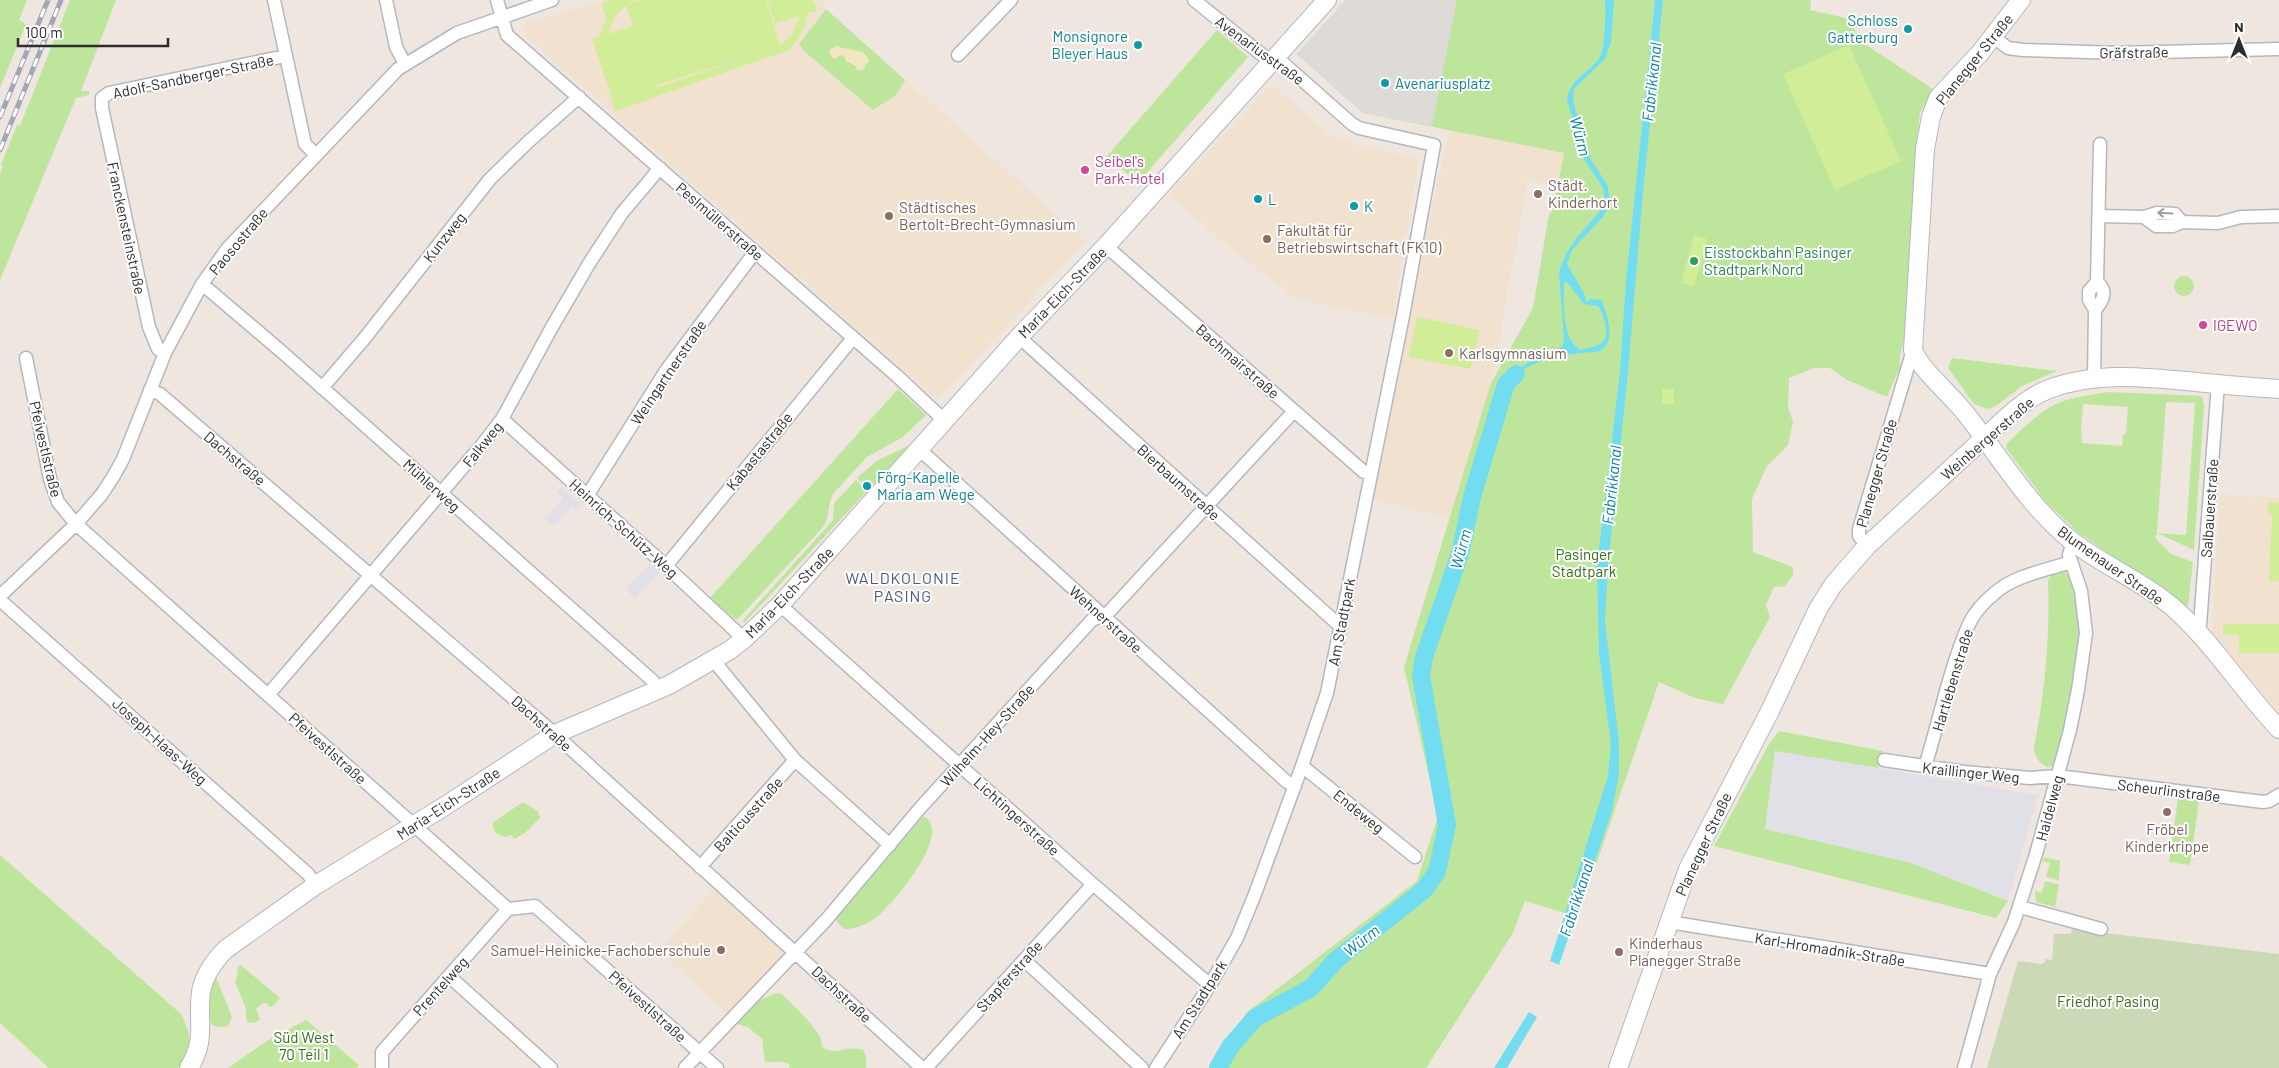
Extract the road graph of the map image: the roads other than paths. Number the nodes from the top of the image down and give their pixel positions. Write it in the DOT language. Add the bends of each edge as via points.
graph roads {
  1 [pos="274,0"];
  2 [pos="386,0"];
  3 [pos="497,0"];
  4 [pos="552,0"];
  5 [pos="1011,0"];
  6 [pos="1194,0"];
  7 [pos="1327,0"];
  8 [pos="2021,0"];
  9 [pos="500,17"];
  10 [pos="1993,37"];
  11 [pos="2279,49"];
  12 [pos="958,55"];
  13 [pos="285,56"];
  14 [pos="1272,61"];
  15 [pos="405,64"];
  16 [pos="579,97"];
  17 [pos="102,98"];
  18 [pos="2100,144"];
  19 [pos="1434,145"];
  20 [pos="315,154"];
  21 [pos="660,168"];
  22 [pos="2099,216"];
  23 [pos="2279,216"];
  24 [pos="1106,246"];
  25 [pos="755,252"];
  26 [pos="202,284"];
  27 [pos="1019,337"];
  28 [pos="853,338"];
  29 [pos="1913,350"];
  30 [pos="165,353"];
  31 [pos="26,358"];
  32 [pos="2094,378"];
  33 [pos="2218,384"];
  34 [pos="322,388"];
  35 [pos="2279,389"];
  36 [pos="150,390"];
  37 [pos="1294,410"];
  38 [pos="502,419"];
  39 [pos="945,421"];
  40 [pos="1984,438"];
  41 [pos="919,449"];
  42 [pos="1370,474"];
  43 [pos="441,493"];
  44 [pos="587,496"];
  45 [pos="1206,506"];
  46 [pos="76,524"];
  47 [pos="2073,542"];
  48 [pos="1867,546"];
  49 [pos="2070,562"];
  50 [pos="666,566"];
  51 [pos="372,575"];
  52 [pos="0,598"];
  53 [pos="780,605"];
  54 [pos="1101,616"];
  55 [pos="1340,626"];
  56 [pos="2196,630"];
  57 [pos="744,639"];
  58 [pos="714,660"];
  59 [pos="657,691"];
  60 [pos="268,695"];
  61 [pos="2279,729"];
  62 [pos="555,734"];
  63 [pos="796,760"];
  64 [pos="1884,760"];
  65 [pos="960,765"];
  66 [pos="1302,766"];
  67 [pos="1926,767"];
  68 [pos="2058,776"];
  69 [pos="1295,786"];
  70 [pos="2279,794"];
  71 [pos="414,825"];
  72 [pos="890,844"];
  73 [pos="1414,857"];
  74 [pos="700,867"];
  75 [pos="1093,884"];
  76 [pos="316,885"];
  77 [pos="2020,907"];
  78 [pos="508,910"];
  79 [pos="1669,922"];
  80 [pos="2101,929"];
  81 [pos="796,952"];
  82 [pos="1024,960"];
  83 [pos="1990,974"];
  84 [pos="449,976"];
  85 [pos="1210,985"];
  86 [pos="700,1052"];
  87 [pos="381,1067"];
  88 [pos="189,1068"];
  89 [pos="551,1068"];
  90 [pos="685,1068"];
  91 [pos="717,1068"];
  92 [pos="924,1068"];
  93 [pos="1142,1068"];
  94 [pos="1156,1068"];
  95 [pos="1618,1068"];
  96 [pos="1964,1068"];
  1 -- 13 [label="street"];
  2 -- 15 [label="street" via="396,47"];
  3 -- 9 [label="street, Peslmüllerstraße"];
  4 -- 9 [label="street, Paosostraße"];
  5 -- 12 [label="street"];
  6 -- 14 [label="street, Avenariusstraße"];
  7 -- 14 [label="street, Maria-Eich-Straße"];
  8 -- 10 [label="street, Planegger Straße"];
  9 -- 15 [label="street, Paosostraße" via="457,33"];
  9 -- 16 [label="street, Peslmüllerstraße" via="507,36"];
  10 -- 11 [label="street, Gräfstraße" via="2008,48 2023,50"];
  10 -- 29 [label="street, Planegger Straße" via="1938,98 1930,117 1925,149"];
  13 -- 17 [label="street, Adolf-Sandberger-Straße" via="109,93"];
  13 -- 20 [label="street" via="305,144"];
  14 -- 19 [label="street, Avenariusstraße" via="1283,63 1359,128"];
  14 -- 24 [label="street, Maria-Eich-Straße"];
  15 -- 20 [label="street, Paosostraße"];
  16 -- 21 [label="street, Peslmüllerstraße"];
  16 -- 34 [label="street, Kunzweg" via="490,179"];
  17 -- 30 [label="street, Franckensteinstraße" via="149,328 158,349"];
  18 -- 22 [label="street"];
  19 -- 42 [label="street, Am Stadtpark"];
  20 -- 26 [label="street, Paosostraße" via="227,249"];
  21 -- 25 [label="street, Peslmüllerstraße"];
  21 -- 38 [label="street, Falkweg" via="622,213 590,262"];
  22 -- 23 [label="street" via="2144,217 2156,226"];
  22 -- 32 [label="street" via="2097,282 2104,290 2104,298 2095,310"];
  24 -- 27 [label="street, Maria-Eich-Straße"];
  24 -- 37 [label="street, Bachmairstraße"];
  25 -- 28 [label="street, Peslmüllerstraße"];
  25 -- 44 [label="street, Weingartnerstraße" via="668,369"];
  26 -- 30 [label="street, Paosostraße"];
  26 -- 34 [label="street, Mühlerweg"];
  27 -- 39 [label="street, Maria-Eich-Straße"];
  27 -- 45 [label="street, Bierbaumstraße"];
  28 -- 39 [label="street, Peslmüllerstraße"];
  28 -- 50 [label="street, Kabastastraße"];
  29 -- 40 [label="street, Blumenauer Straße" via="1921,364"];
  29 -- 48 [label="street, Planegger Straße" via="1859,529"];
  30 -- 36 [label="street, Paosostraße"];
  31 -- 46 [label="street, Pfeivestlstraße" via="50,479 58,502"];
  32 -- 33 [label="street, Weinbergerstraße" via="2147,377"];
  32 -- 40 [label="street, Weinbergerstraße" via="2080,379 2040,393 2013,411"];
  33 -- 35 [label="street, Weinbergerstraße"];
  33 -- 56 [label="street, Salbauerstraße" via="2200,625"];
  34 -- 43 [label="street, Mühlerweg"];
  36 -- 46 [label="street, Paosostraße" via="123,459 102,494"];
  36 -- 51 [label="street, Dachstraße" via="160,394"];
  37 -- 42 [label="street, Bachmairstraße"];
  37 -- 45 [label="street, Wilhelm-Hey-Straße"];
  38 -- 43 [label="street, Falkweg"];
  38 -- 44 [label="street, Heinrich-Schütz-Weg"];
  39 -- 41 [label="street, Maria-Eich-Straße"];
  40 -- 47 [label="street, Blumenauer Straße" via="2025,494"];
  40 -- 48 [label="street, Weinbergerstraße"];
  41 -- 53 [label="street, Maria-Eich-Straße"];
  41 -- 54 [label="street, Wehnerstraße"];
  42 -- 55 [label="street, Am Stadtpark"];
  43 -- 51 [label="street, Falkweg"];
  43 -- 59 [label="street, Mühlerweg" via="653,681"];
  44 -- 50 [label="street, Heinrich-Schütz-Weg"];
  45 -- 54 [label="street, Wilhelm-Hey-Straße" via="1108,614"];
  45 -- 55 [label="street, Bierbaumstraße"];
  46 -- 52 [label="street, Paosostraße"];
  46 -- 60 [label="street, Pfeivestlstraße"];
  47 -- 49 [label="street, Haidelweg"];
  47 -- 56 [label="street, Blumenauer Straße" via="2154,594"];
  48 -- 79 [label="street, Planegger Straße" via="1818,609 1770,711 1688,870"];
  49 -- 67 [label="street, Hartlebenstraße" via="2020,578 1981,605 1969,623 1958,653"];
  49 -- 68 [label="street, Haidelweg" via="2081,591 2086,632 2078,690"];
  50 -- 57 [label="street, Heinrich-Schütz-Weg"];
  51 -- 60 [label="street, Falkweg"];
  51 -- 62 [label="street, Dachstraße"];
  52 -- 76 [label="street, Joseph-Haas-Weg" via="238,810"];
  53 -- 57 [label="street, Maria-Eich-Straße"];
  53 -- 65 [label="street, Lichtingerstraße"];
  54 -- 65 [label="street, Wilhelm-Hey-Straße" via="1092,620"];
  54 -- 69 [label="street, Wehnerstraße"];
  55 -- 66 [label="street, Am Stadtpark" via="1327,693"];
  56 -- 61 [label="street, Blumenauer Straße"];
  57 -- 58 [label="street, Maria-Eich-Straße"];
  58 -- 59 [label="street, Maria-Eich-Straße"];
  58 -- 63 [label="street"];
  59 -- 62 [label="street, Maria-Eich-Straße"];
  60 -- 71 [label="street, Pfeivestlstraße"];
  62 -- 71 [label="street, Maria-Eich-Straße"];
  62 -- 74 [label="street, Dachstraße"];
  63 -- 72 [label="street"];
  63 -- 74 [label="street, Balticusstraße"];
  64 -- 67 [label="street, Kraillinger Weg"];
  65 -- 72 [label="street, Wilhelm-Hey-Straße"];
  65 -- 75 [label="street, Lichtingerstraße"];
  66 -- 69 [label="street, Am Stadtpark"];
  66 -- 73 [label="street, Endeweg"];
  67 -- 68 [label="street, Kraillinger Weg" via="2030,778"];
  68 -- 70 [label="street, Scheurlinstraße" via="2263,802"];
  68 -- 77 [label="street, Haidelweg"];
  69 -- 85 [label="street, Am Stadtpark" via="1237,938"];
  71 -- 76 [label="street, Maria-Eich-Straße"];
  71 -- 78 [label="street, Pfeivestlstraße"];
  72 -- 81 [label="street, Wilhelm-Hey-Straße"];
  74 -- 81 [label="street, Dachstraße"];
  75 -- 82 [label="street, Stapferstraße"];
  75 -- 85 [label="street, Lichtingerstraße"];
  76 -- 88 [label="street, Maria-Eich-Straße" via="215,960 201,992 198,1050"];
  77 -- 80 [label="street"];
  77 -- 83 [label="street, Haidelweg"];
  78 -- 84 [label="street, Prentelweg"];
  78 -- 86 [label="street, Pfeivestlstraße" via="535,906"];
  79 -- 83 [label="street, Karl-Hromadnik-Straße"];
  79 -- 95 [label="street, Planegger Straße"];
  81 -- 86 [label="street, Wilhelm-Hey-Straße"];
  81 -- 92 [label="street, Dachstraße"];
  82 -- 92 [label="street, Stapferstraße"];
  82 -- 93 [label="street"];
  83 -- 96 [label="street, Haidelweg"];
  84 -- 87 [label="street, Prentelweg" via="382,1052"];
  84 -- 89 [label="street"];
  85 -- 94 [label="street, Am Stadtpark"];
  86 -- 90 [label="street, Wilhelm-Hey-Straße"];
  86 -- 91 [label="street, Pfeivestlstraße"];
}
